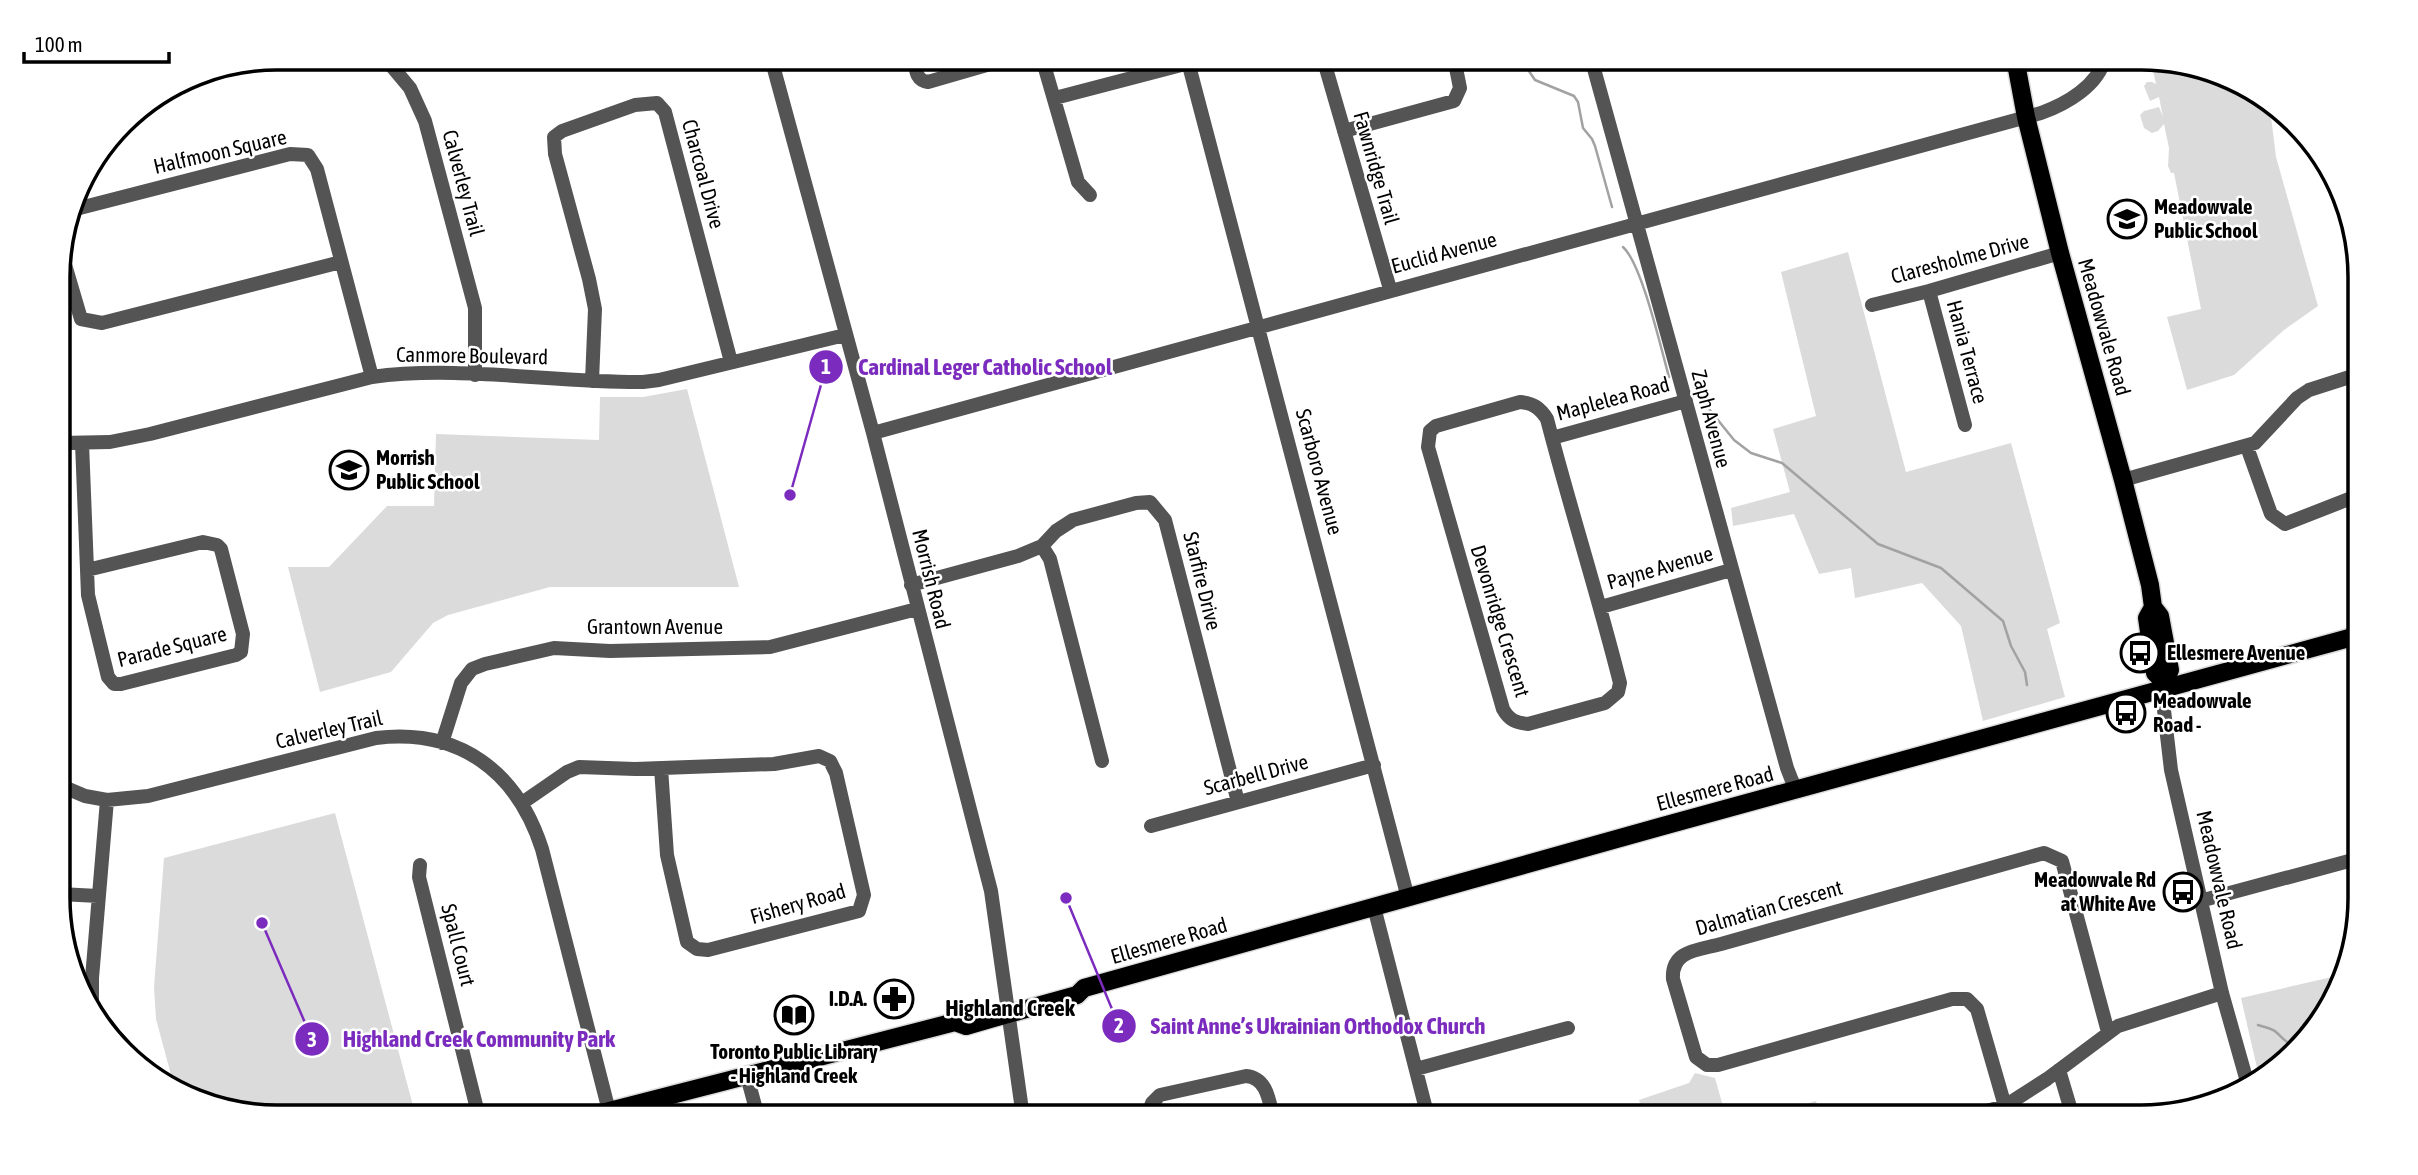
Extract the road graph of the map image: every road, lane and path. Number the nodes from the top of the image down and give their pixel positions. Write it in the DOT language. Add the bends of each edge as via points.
graph roads {
  1 [pos="395,70"];
  2 [pos="774,70"];
  3 [pos="916,70"];
  4 [pos="970,70"];
  5 [pos="1046,70"];
  6 [pos="1153,70"];
  7 [pos="1191,70"];
  8 [pos="1326,70"];
  9 [pos="1456,70"];
  10 [pos="1595,70"];
  11 [pos="2017,70"];
  12 [pos="2100,70"];
  13 [pos="1055,98"];
  14 [pos="2026,117"];
  15 [pos="1344,131"];
  16 [pos="1090,195"];
  17 [pos="83,207"];
  18 [pos="1636,223"];
  19 [pos="2060,253"];
  20 [pos="341,262"];
  21 [pos="70,281"];
  22 [pos="1390,289"];
  23 [pos="1929,291"];
  24 [pos="1872,305"];
  25 [pos="1258,326"];
  26 [pos="845,335"];
  27 [pos="731,362"];
  28 [pos="475,375"];
  29 [pos="372,377"];
  30 [pos="2348,378"];
  31 [pos="592,381"];
  32 [pos="1686,401"];
  33 [pos="1965,425"];
  34 [pos="873,433"];
  35 [pos="1552,438"];
  36 [pos="70,443"];
  37 [pos="82,443"];
  38 [pos="2247,447"];
  39 [pos="2123,480"];
  40 [pos="2348,499"];
  41 [pos="1042,546"];
  42 [pos="87,570"];
  43 [pos="1731,570"];
  44 [pos="911,585"];
  45 [pos="1601,607"];
  46 [pos="917,609"];
  47 [pos="2348,638"];
  48 [pos="2164,686"];
  49 [pos="442,743"];
  50 [pos="1102,761"];
  51 [pos="1374,765"];
  52 [pos="661,768"];
  53 [pos="70,790"];
  54 [pos="1796,791"];
  55 [pos="107,800"];
  56 [pos="1238,802"];
  57 [pos="522,803"];
  58 [pos="1151,826"];
  59 [pos="2348,861"];
  60 [pos="420,865"];
  61 [pos="70,895"];
  62 [pos="99,896"];
  63 [pos="1408,898"];
  64 [pos="2200,901"];
  65 [pos="1374,907"];
  66 [pos="93,991"];
  67 [pos="2222,993"];
  68 [pos="1007,1009"];
  69 [pos="1568,1028"];
  70 [pos="2108,1032"];
  71 [pos="1416,1069"];
  72 [pos="2059,1070"];
  73 [pos="747,1076"];
  74 [pos="2246,1076"];
  75 [pos="476,1105"];
  76 [pos="607,1105"];
  77 [pos="633,1105"];
  78 [pos="755,1105"];
  79 [pos="1021,1105"];
  80 [pos="1151,1105"];
  81 [pos="1270,1105"];
  82 [pos="1424,1105"];
  83 [pos="2004,1105"];
  84 [pos="2069,1105"];
  1 -- 28 [label="street, Calverley Trail" via="410,88 425,121 475,308"];
  2 -- 26 [label="street, Morrish Road"];
  3 -- 4 [label="street" via="917,76 928,82"];
  5 -- 13 [label="street"];
  6 -- 13 [label="street"];
  7 -- 25 [label="street, Scarboro Avenue"];
  8 -- 15 [label="street, Fawnridge Trail"];
  9 -- 15 [label="street" via="1460,88 1454,102"];
  10 -- 18 [label="street, Zaph Avenue"];
  11 -- 14 [label="main road, Meadowvale Road"];
  12 -- 14 [label="street, Euclid Avenue" via="2062,105"];
  13 -- 16 [label="street" via="1079,182"];
  14 -- 18 [label="street, Euclid Avenue"];
  14 -- 19 [label="main road, Meadowvale Road"];
  15 -- 22 [label="street, Fawnridge Trail"];
  17 -- 20 [label="street, Halfmoon Square" via="290,154 308,155 317,169"];
  18 -- 22 [label="street, Euclid Avenue"];
  18 -- 32 [label="street, Zaph Avenue"];
  19 -- 23 [label="street, Claresholme Drive"];
  19 -- 39 [label="main road, Meadowvale Road"];
  20 -- 21 [label="street" via="102,323 81,318"];
  20 -- 29 [label="street, Halfmoon Square"];
  22 -- 25 [label="street, Euclid Avenue"];
  23 -- 24 [label="street, Claresholme Drive"];
  23 -- 33 [label="street, Hania Terrace"];
  25 -- 34 [label="street, Euclid Avenue"];
  25 -- 51 [label="street, Scarboro Avenue"];
  26 -- 27 [label="street, Canmore Boulevard"];
  26 -- 34 [label="street, Morrish Road"];
  27 -- 31 [label="street, Canmore Boulevard" via="659,380"];
  27 -- 31 [label="street, Charcoal Drive" via="665,112 657,103 635,105 554,137 595,309"];
  28 -- 29 [label="street, Canmore Boulevard"];
  28 -- 31 [label="street, Canmore Boulevard"];
  29 -- 37 [label="street, Canmore Boulevard" via="150,434"];
  30 -- 38 [label="street" via="2297,398"];
  32 -- 35 [label="street, Maplelea Road"];
  32 -- 43 [label="street, Zaph Avenue"];
  34 -- 44 [label="street, Morrish Road"];
  35 -- 45 [label="street, Devonridge Crescent"];
  35 -- 45 [label="street, Devonridge Crescent" via="1542,412 1520,402 1430,431 1428,447 1440,492 1507,717 1528,724 1613,699 1620,683"];
  36 -- 37 [label="street, Canmore Boulevard"];
  37 -- 42 [label="street, Parade Square"];
  38 -- 39 [label="street"];
  38 -- 40 [label="street" via="2271,514 2285,524"];
  39 -- 48 [label="main road, Meadowvale Road" via="2153,607 2160,616 2170,670"];
  41 -- 44 [label="street, Starfire Drive"];
  41 -- 50 [label="street" via="1050,559"];
  41 -- 56 [label="street, Starfire Drive" via="1073,520 1136,503 1150,502 1160,512 1166,520"];
  42 -- 42 [label="street, Parade Square" via="90,607 108,677 114,684 241,652 243,634 217,545 203,542"];
  43 -- 45 [label="street, Payne Avenue"];
  43 -- 54 [label="street, Zaph Avenue"];
  44 -- 46 [label="street, Morrish Road"];
  46 -- 49 [label="street, Grantown Avenue" via="770,647 554,648 485,664 472,669 461,683"];
  46 -- 68 [label="street, Morrish Road" via="990,891"];
  47 -- 48 [label="main road, Ellesmere Road"];
  48 -- 54 [label="main road, Ellesmere Road"];
  48 -- 64 [label="street, Meadowvale Road" via="2171,770"];
  49 -- 55 [label="street, Calverley Trail" via="411,737 376,738 148,796"];
  49 -- 57 [label="street, Calverley Trail" via="476,758"];
  51 -- 56 [label="street, Scarbell Drive"];
  51 -- 63 [label="street, Scarboro Avenue"];
  52 -- 52 [label="street, Fishery Road" via="670,877 687,942 708,950 859,911 864,895 831,761 819,756 774,764"];
  52 -- 57 [label="street, Fishery Road" via="579,767"];
  53 -- 55 [label="street, Calverley Trail"];
  54 -- 63 [label="main road, Ellesmere Road"];
  55 -- 62 [label="street"];
  56 -- 58 [label="street, Scarbell Drive"];
  57 -- 76 [label="street, Calverley Trail" via="542,849"];
  59 -- 64 [label="street"];
  60 -- 75 [label="street, Spall Court" via="419,877"];
  61 -- 62 [label="street"];
  62 -- 66 [label="street"];
  63 -- 65 [label="main road, Ellesmere Road"];
  64 -- 67 [label="street, Meadowvale Road"];
  65 -- 68 [label="main road, Ellesmere Road" via="1084,988 1077,995"];
  65 -- 71 [label="street"];
  67 -- 70 [label="street"];
  67 -- 74 [label="street, Meadowvale Road"];
  68 -- 73 [label="main road, Ellesmere Road" via="966,1026 955,1022"];
  68 -- 79 [label="street, Morrish Road"];
  69 -- 71 [label="street"];
  70 -- 72 [label="street"];
  70 -- 83 [label="street, Dalmatian Crescent" via="2062,862 2044,853 1684,954 1676,961 1673,979 1696,1057 1712,1065 1952,999 1967,999 1977,1009"];
  71 -- 82 [label="street"];
  72 -- 83 [label="street"];
  72 -- 84 [label="street"];
  73 -- 77 [label="main road, Ellesmere Road"];
  73 -- 78 [label="street"];
  80 -- 81 [label="street" via="1160,1095 1246,1076 1261,1082"];
}
